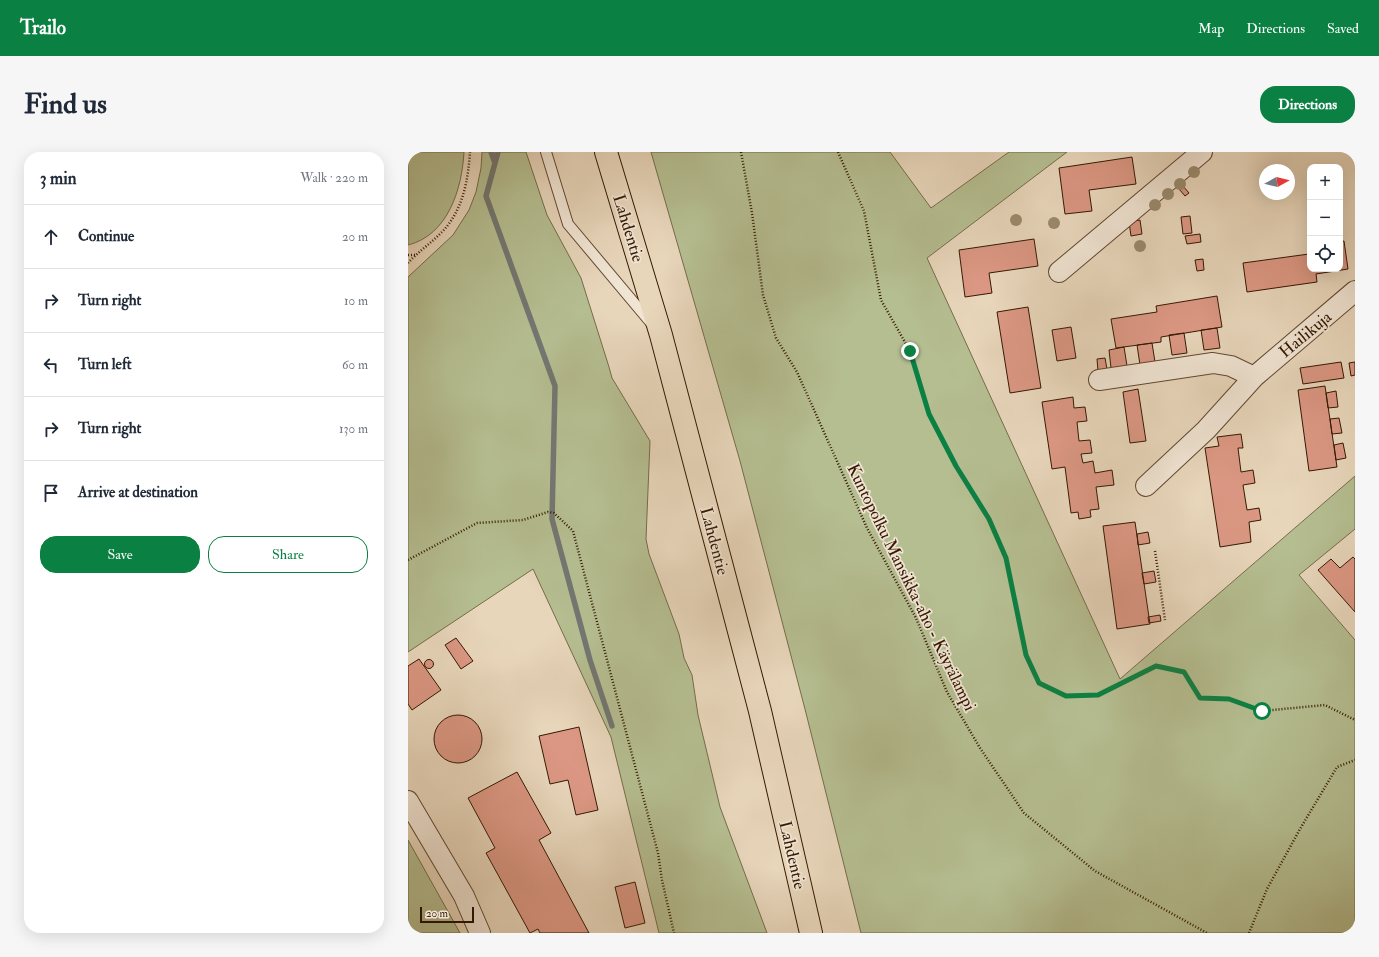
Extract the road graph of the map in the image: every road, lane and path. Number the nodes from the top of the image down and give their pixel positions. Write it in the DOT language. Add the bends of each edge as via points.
graph roads {
  1 [pos="470,152"];
  2 [pos="546,152"];
  3 [pos="606,152"];
  4 [pos="740,152"];
  5 [pos="838,152"];
  6 [pos="1202,152"];
  7 [pos="408,255"];
  8 [pos="415,256"];
  9 [pos="408,263"];
  10 [pos="1059,272"];
  11 [pos="1355,291"];
  12 [pos="661,335"];
  13 [pos="1254,377"];
  14 [pos="1099,380"];
  15 [pos="1146,486"];
  16 [pos="1155,551"];
  17 [pos="408,560"];
  18 [pos="1165,620"];
  19 [pos="1355,720"];
  20 [pos="1355,760"];
  21 [pos="408,801"];
  22 [pos="480,933"];
  23 [pos="674,933"];
  24 [pos="811,933"];
  25 [pos="1207,933"];
  26 [pos="1249,933"];
  1 -- 8 [label="path" via="463,196 453,216 443,231"];
  2 -- 12 [label="lane" via="568,224"];
  3 -- 12 [label="highway, Lahdentie"];
  4 -- 25 [label="path, Kuntopolku Mansikka-aho - Käyrälampi" via="752,213 763,295 776,338 797,372 867,528 916,618 947,692 980,748 1024,813 1095,871"];
  5 -- 19 [label="path" via="864,211 881,300 910,351 929,414 956,466 989,519 1006,558 1026,655 1039,683 1066,696 1098,695 1156,666 1184,672 1200,698 1229,699 1262,711 1325,705"];
  6 -- 10 [label="street"];
  7 -- 8 [label="path"];
  8 -- 9 [label="path"];
  11 -- 13 [label="street, Hailikuja"];
  12 -- 24 [label="highway, Lahdentie" via="760,711"];
  13 -- 14 [label="street" via="1231,366 1213,363"];
  13 -- 15 [label="street, Hailikuja" via="1206,430"];
  16 -- 18 [label="path"];
  17 -- 23 [label="path" via="477,523 523,520 548,512 554,513 573,530 658,853"];
  20 -- 26 [label="path" via="1337,767 1267,889"];
  21 -- 22 [label="street" via="464,896"];
}
